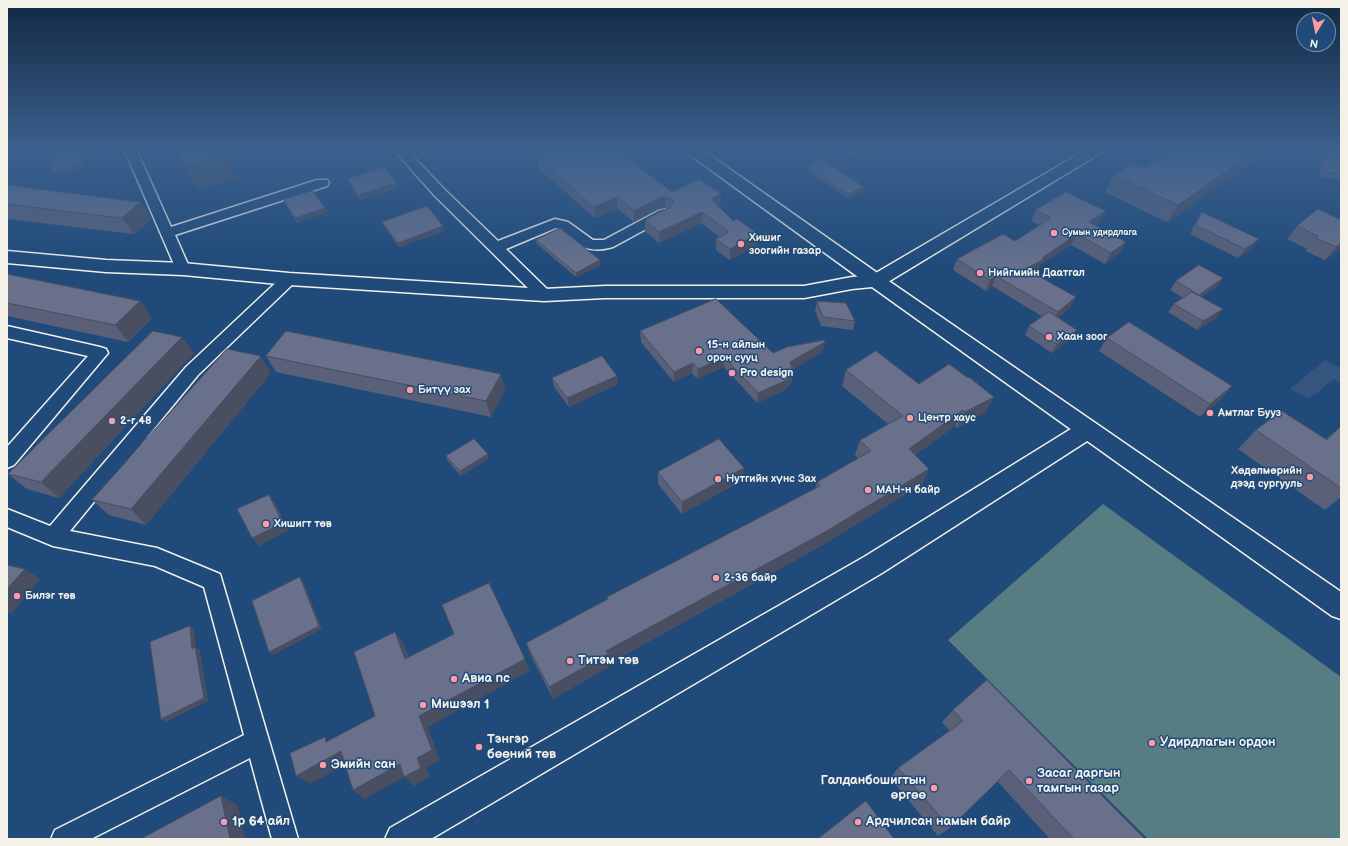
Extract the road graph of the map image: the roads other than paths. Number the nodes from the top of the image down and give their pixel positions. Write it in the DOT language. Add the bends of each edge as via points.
graph roads {
  1 [pos="148,190"];
  2 [pos="299,190"];
  3 [pos="438,190"];
  4 [pos="749,190"];
  5 [pos="1028,190"];
  6 [pos="665,213"];
  7 [pos="167,233"];
  8 [pos="496,247"];
  9 [pos="7,257"];
  10 [pos="184,269"];
  11 [pos="289,280"];
  12 [pos="876,281"];
  13 [pos="544,295"];
  14 [pos="7,332"];
  15 [pos="1088,430"];
  16 [pos="9,454"];
  17 [pos="7,518"];
  18 [pos="53,537"];
  19 [pos="1341,607"];
  20 [pos="258,741"];
  21 [pos="64,839"];
  22 [pos="285,839"];
  23 [pos="401,839"];
  1 -- 7 [label="street"];
  2 -- 7 [label="street"];
  3 -- 8 [label="street"];
  4 -- 12 [label="main road"];
  5 -- 12 [label="main road"];
  6 -- 8 [label="street" via="608,244 590,246 562,224 555,223"];
  7 -- 10 [label="street"];
  8 -- 13 [label="street"];
  9 -- 10 [label="main road" via="106,266"];
  10 -- 11 [label="main road"];
  11 -- 13 [label="main road"];
  11 -- 18 [label="street" via="192,371"];
  12 -- 13 [label="main road" via="804,292 606,292"];
  12 -- 15 [label="main road"];
  14 -- 16 [label="street" via="100,353"];
  15 -- 19 [label="main road"];
  15 -- 23 [label="main road" via="873,565"];
  17 -- 18 [label="street"];
  18 -- 20 [label="street" via="157,557 213,581"];
  20 -- 21 [label="street"];
  20 -- 22 [label="street"];
}
